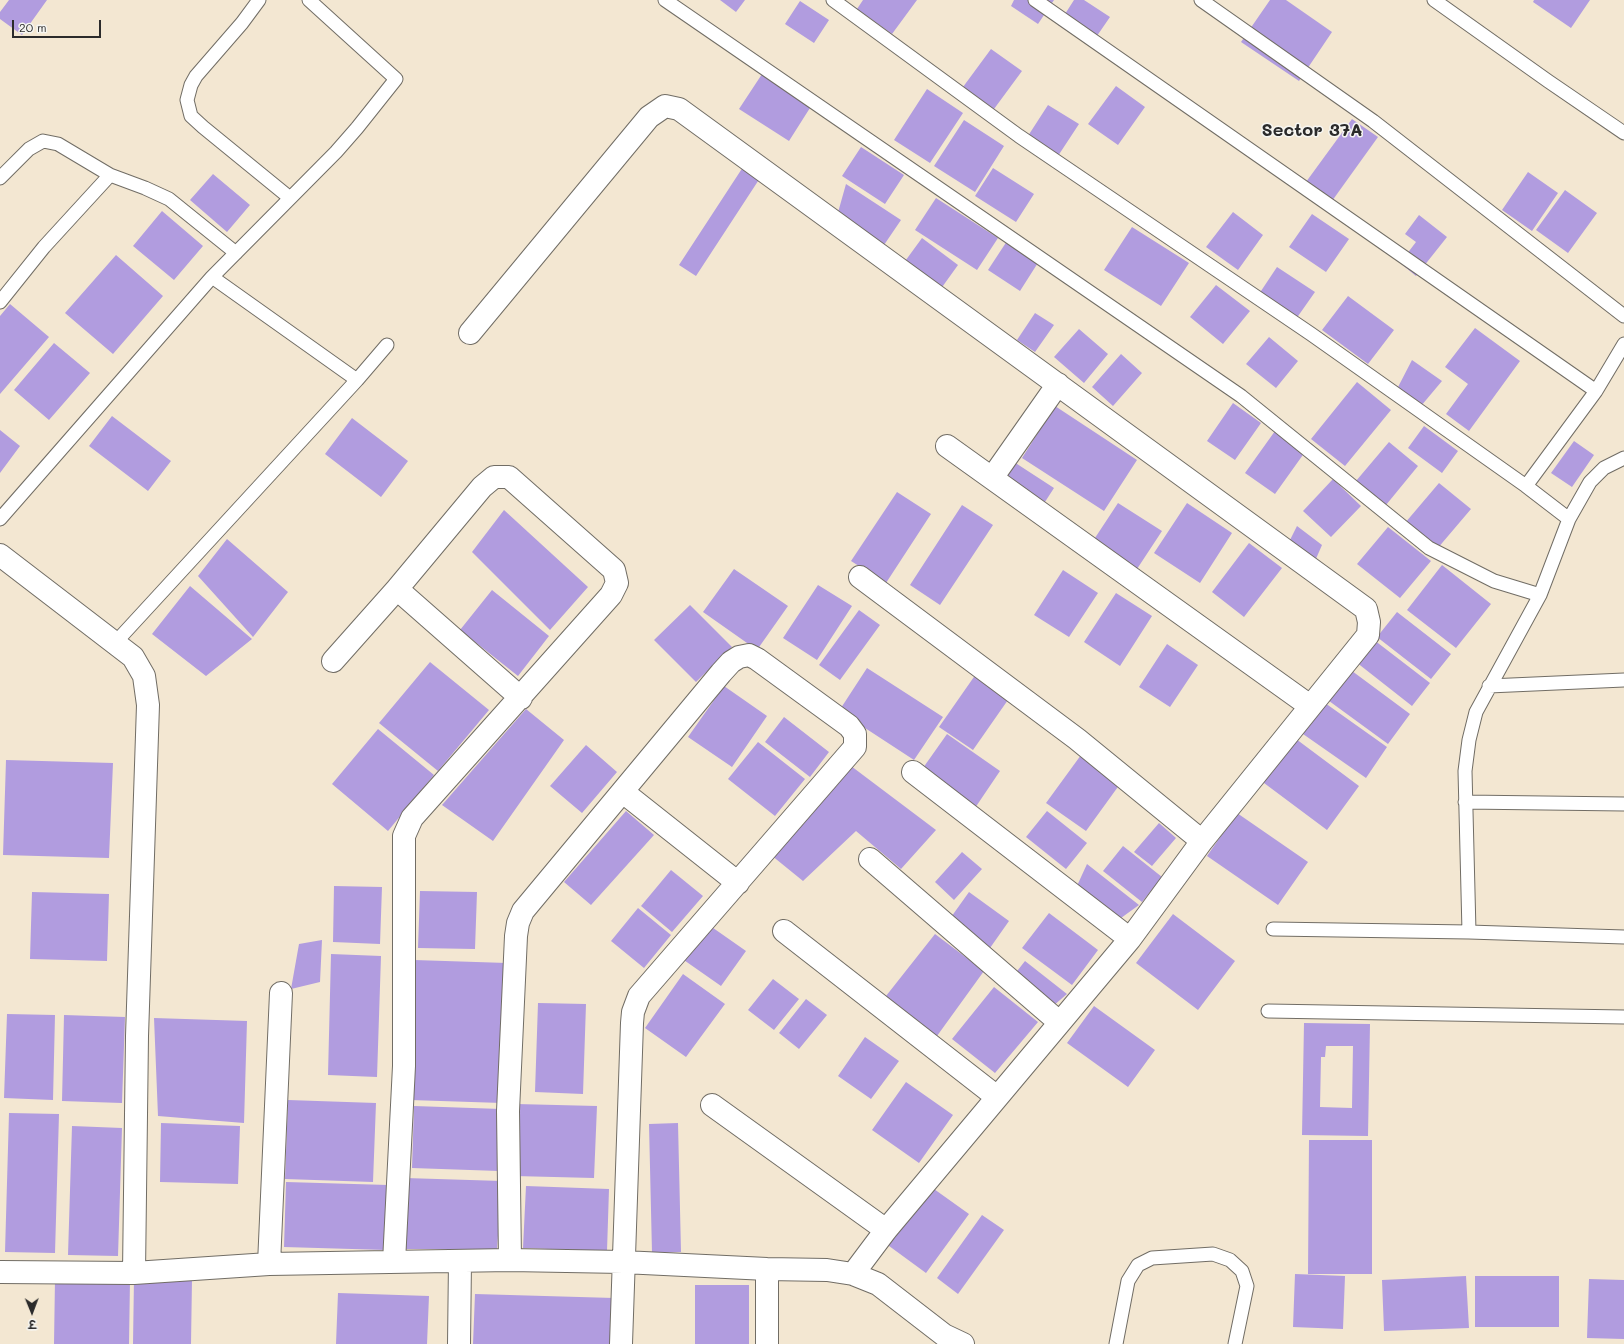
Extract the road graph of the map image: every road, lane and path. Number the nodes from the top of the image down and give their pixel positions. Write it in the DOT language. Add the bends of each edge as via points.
graph roads {
  1 [pos="259,0"];
  2 [pos="309,0"];
  3 [pos="665,0"];
  4 [pos="833,0"];
  5 [pos="1035,0"];
  6 [pos="1201,0"];
  7 [pos="1434,0"];
  8 [pos="1624,133"];
  9 [pos="110,175"];
  10 [pos="0,178"];
  11 [pos="290,198"];
  12 [pos="236,253"];
  13 [pos="212,277"];
  14 [pos="0,302"];
  15 [pos="1624,316"];
  16 [pos="470,333"];
  17 [pos="1624,344"];
  18 [pos="387,345"];
  19 [pos="357,380"];
  20 [pos="1058,384"];
  21 [pos="1596,391"];
  22 [pos="947,446"];
  23 [pos="1624,458"];
  24 [pos="992,478"];
  25 [pos="1526,486"];
  26 [pos="0,519"];
  27 [pos="1569,519"];
  28 [pos="0,555"];
  29 [pos="860,577"];
  30 [pos="398,589"];
  31 [pos="1540,595"];
  32 [pos="115,643"];
  33 [pos="333,661"];
  34 [pos="1624,680"];
  35 [pos="1489,686"];
  36 [pos="521,698"];
  37 [pos="1310,706"];
  38 [pos="913,772"];
  39 [pos="623,792"];
  40 [pos="1466,802"];
  41 [pos="1624,804"];
  42 [pos="1202,841"];
  43 [pos="870,859"];
  44 [pos="738,883"];
  45 [pos="1273,929"];
  46 [pos="784,931"];
  47 [pos="1469,932"];
  48 [pos="1624,937"];
  49 [pos="1130,939"];
  50 [pos="281,992"];
  51 [pos="1268,1011"];
  52 [pos="1624,1017"];
  53 [pos="1059,1022"];
  54 [pos="997,1097"];
  55 [pos="712,1105"];
  56 [pos="886,1230"];
  57 [pos="510,1260"];
  58 [pos="460,1261"];
  59 [pos="394,1262"];
  60 [pos="624,1262"];
  61 [pos="270,1264"];
  62 [pos="767,1269"];
  63 [pos="0,1272"];
  64 [pos="134,1273"];
  65 [pos="853,1274"];
  66 [pos="459,1344"];
  67 [pos="621,1344"];
  68 [pos="766,1344"];
  69 [pos="963,1344"];
  70 [pos="1116,1344"];
  71 [pos="1235,1344"];
  1 -- 11 [label="lane" via="196,76 187,100 191,116 199,124"];
  2 -- 11 [label="lane" via="396,79 340,147"];
  3 -- 31 [label="lane" via="1241,396 1429,548 1494,581"];
  4 -- 25 [label="lane" via="1019,136 1311,334"];
  5 -- 21 [label="lane"];
  6 -- 15 [label="lane" via="1373,121"];
  7 -- 8 [label="lane"];
  9 -- 10 [label="lane" via="58,144 44,140 29,149"];
  9 -- 12 [label="lane" via="169,199"];
  9 -- 14 [label="lane" via="44,247"];
  11 -- 12 [label="lane"];
  12 -- 13 [label="lane"];
  13 -- 19 [label="lane"];
  13 -- 26 [label="lane"];
  16 -- 20 [label="street" via="650,117 665,106 679,109"];
  17 -- 21 [label="lane"];
  18 -- 19 [label="lane"];
  19 -- 32 [label="lane"];
  20 -- 24 [label="street"];
  20 -- 37 [label="street" via="1366,609 1368,635"];
  21 -- 25 [label="lane"];
  22 -- 24 [label="street"];
  23 -- 27 [label="lane" via="1604,468 1590,482"];
  24 -- 37 [label="street"];
  25 -- 27 [label="lane"];
  27 -- 31 [label="lane"];
  28 -- 32 [label="street"];
  29 -- 42 [label="street" via="1077,739"];
  30 -- 33 [label="street"];
  30 -- 36 [label="street"];
  30 -- 36 [label="street" via="482,487 494,477 509,477 614,570 617,583 610,595"];
  31 -- 35 [label="lane"];
  32 -- 64 [label="street" via="133,657 144,676 148,699 137,1036"];
  34 -- 35 [label="lane"];
  35 -- 40 [label="lane" via="1476,712 1469,740 1465,771"];
  36 -- 59 [label="street" via="412,818 404,836 404,1066"];
  37 -- 42 [label="street"];
  38 -- 49 [label="street"];
  39 -- 44 [label="street"];
  39 -- 44 [label="street" via="721,673 739,657 749,655 757,658 849,726 855,734 856,747"];
  39 -- 57 [label="street" via="523,912 518,923 508,1112"];
  40 -- 41 [label="lane"];
  40 -- 47 [label="lane"];
  42 -- 49 [label="street"];
  43 -- 53 [label="street"];
  44 -- 60 [label="street" via="639,996 633,1012"];
  45 -- 47 [label="lane"];
  46 -- 54 [label="street"];
  47 -- 48 [label="lane"];
  49 -- 53 [label="street"];
  50 -- 61 [label="street"];
  51 -- 52 [label="lane"];
  53 -- 54 [label="street"];
  54 -- 56 [label="street"];
  55 -- 56 [label="street"];
  56 -- 65 [label="street"];
  57 -- 58 [label="street"];
  57 -- 60 [label="street"];
  58 -- 59 [label="street"];
  58 -- 66 [label="street"];
  59 -- 61 [label="street"];
  60 -- 62 [label="street"];
  60 -- 67 [label="street"];
  61 -- 64 [label="street"];
  62 -- 65 [label="street" via="827,1270"];
  62 -- 68 [label="street"];
  63 -- 64 [label="street"];
  65 -- 69 [label="street" via="878,1284 944,1335"];
  70 -- 71 [label="lane" via="1128,1281 1138,1265 1152,1258 1213,1254 1230,1260 1242,1271 1247,1286"];
}
